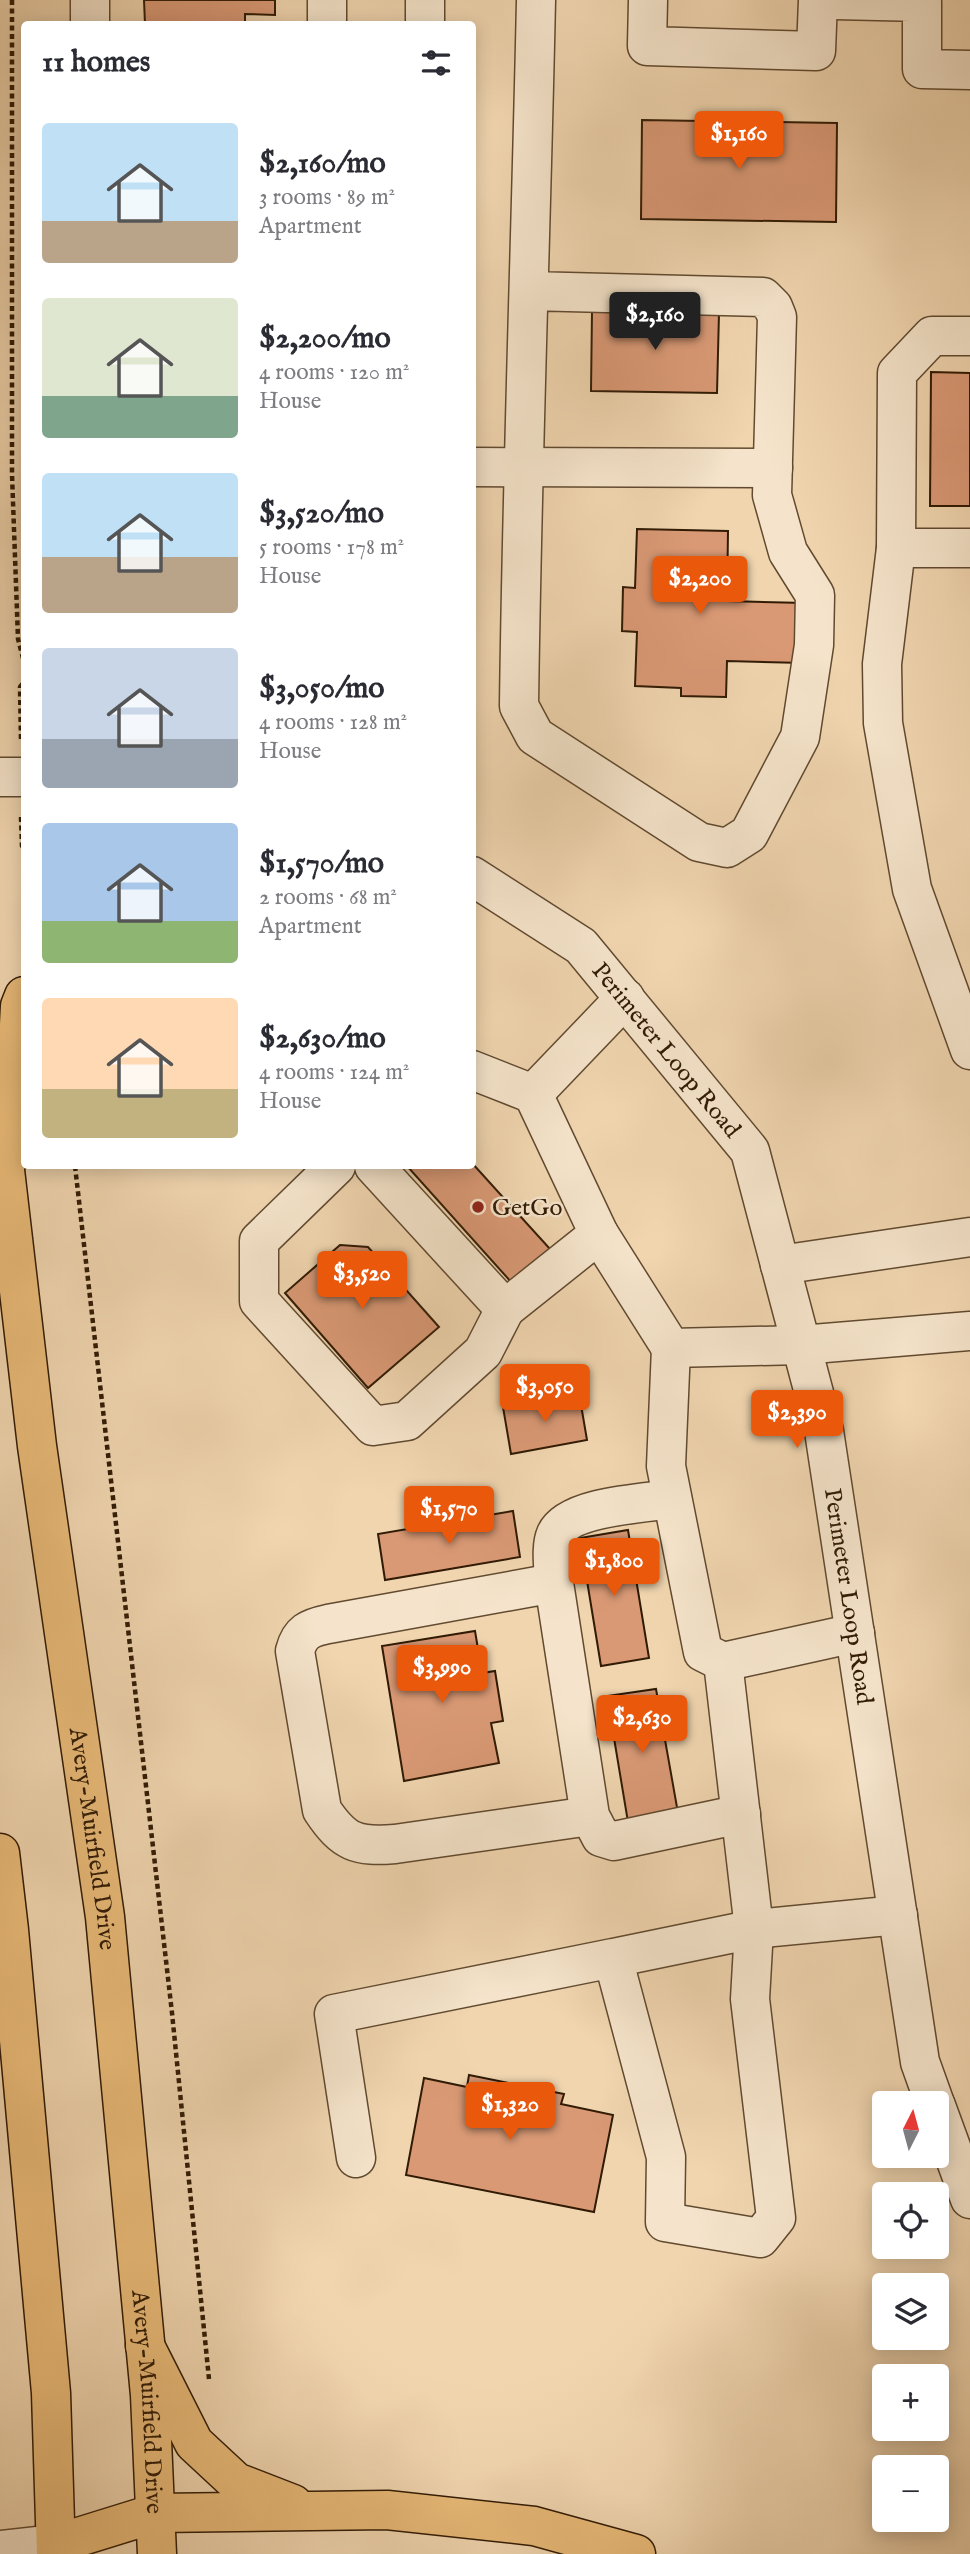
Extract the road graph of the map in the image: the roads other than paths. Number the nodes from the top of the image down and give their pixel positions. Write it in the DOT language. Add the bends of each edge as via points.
graph roads {
  1 [pos="90,0"];
  2 [pos="327,0"];
  3 [pos="425,0"];
  4 [pos="536,0"];
  5 [pos="648,0"];
  6 [pos="818,0"];
  7 [pos="835,0"];
  8 [pos="90,21"];
  9 [pos="327,21"];
  10 [pos="425,21"];
  11 [pos="970,70"];
  12 [pos="529,291"];
  13 [pos="970,336"];
  14 [pos="522,466"];
  15 [pos="476,467"];
  16 [pos="773,468"];
  17 [pos="896,548"];
  18 [pos="970,548"];
  19 [pos="0,777"];
  20 [pos="21,777"];
  21 [pos="476,879"];
  22 [pos="625,999"];
  23 [pos="21,1004"];
  24 [pos="970,1050"];
  25 [pos="476,1072"];
  26 [pos="533,1094"];
  27 [pos="0,1126"];
  28 [pos="333,1169"];
  29 [pos="376,1169"];
  30 [pos="9,1195"];
  31 [pos="599,1234"];
  32 [pos="970,1237"];
  33 [pos="780,1265"];
  34 [pos="505,1309"];
  35 [pos="970,1331"];
  36 [pos="801,1345"];
  37 [pos="671,1348"];
  38 [pos="673,1499"];
  39 [pos="554,1583"];
  40 [pos="855,1633"];
  41 [pos="723,1662"];
  42 [pos="741,1814"];
  43 [pos="590,1816"];
  44 [pos="0,1853"];
  45 [pos="898,1915"];
  46 [pos="754,1929"];
  47 [pos="612,1958"];
  48 [pos="931,2091"];
  49 [pos="949,2141"];
  50 [pos="356,2158"];
  51 [pos="970,2199"];
  52 [pos="145,2346"];
  53 [pos="311,2511"];
  54 [pos="156,2513"];
  55 [pos="0,2550"];
  56 [pos="67,2551"];
  57 [pos="157,2554"];
  58 [pos="636,2554"];
  1 -- 8 [label="street"];
  2 -- 9 [label="street"];
  3 -- 10 [label="street"];
  4 -- 12 [label="street"];
  5 -- 6 [label="street" via="647,46 816,51"];
  7 -- 11 [label="street" via="922,2 922,69"];
  12 -- 14 [label="street"];
  12 -- 16 [label="street" via="764,297 777,317"];
  13 -- 17 [label="street" via="932,336 897,373"];
  14 -- 15 [label="street"];
  14 -- 16 [label="street"];
  14 -- 16 [label="street" via="519,706 535,736 699,842 727,848 749,834 800,737 814,646 815,596 788,552 772,495"];
  17 -- 18 [label="street"];
  17 -- 24 [label="street" via="881,664 885,736 912,889"];
  19 -- 20 [label="street"];
  21 -- 22 [label="street, Perimeter Loop Road" via="581,946"];
  22 -- 26 [label="street"];
  22 -- 33 [label="street, Perimeter Loop Road" via="750,1151"];
  23 -- 30 [label="main road"];
  25 -- 26 [label="street"];
  26 -- 31 [label="street"];
  27 -- 30 [label="main road, Avery-Muirfield Drive"];
  28 -- 34 [label="street" via="259,1241 259,1301 373,1426 407,1421 483,1352"];
  29 -- 34 [label="street"];
  30 -- 52 [label="main road, Avery-Muirfield Drive" via="37,1446 105,1917"];
  31 -- 34 [label="street"];
  31 -- 37 [label="street"];
  32 -- 33 [label="street"];
  33 -- 36 [label="street, Perimeter Loop Road"];
  35 -- 36 [label="street"];
  36 -- 37 [label="street"];
  36 -- 40 [label="street, Perimeter Loop Road" via="824,1431"];
  37 -- 38 [label="street" via="666,1466"];
  38 -- 39 [label="street" via="590,1511 568,1520 556,1534"];
  38 -- 41 [label="street" via="703,1652"];
  39 -- 43 [label="street"];
  39 -- 43 [label="street" via="308,1629 295,1651 322,1810 349,1840 368,1846 395,1844"];
  40 -- 41 [label="street"];
  40 -- 45 [label="street, Perimeter Loop Road"];
  41 -- 42 [label="street"];
  42 -- 43 [label="street" via="614,1841 601,1836"];
  42 -- 46 [label="street"];
  44 -- 56 [label="main road"];
  45 -- 46 [label="street"];
  45 -- 48 [label="street, Perimeter Loop Road" via="920,2062"];
  46 -- 47 [label="street"];
  46 -- 47 [label="street" via="750,1999 776,2218 760,2238 664,2222 666,2157"];
  47 -- 50 [label="street" via="334,2014"];
  49 -- 51 [label="street, Perimeter Loop Road"];
  52 -- 53 [label="main road" via="194,2444 236,2482"];
  52 -- 54 [label="main road, Avery-Muirfield Drive"];
  53 -- 54 [label="main road"];
  53 -- 58 [label="main road" via="387,2510 534,2526"];
  54 -- 56 [label="main road"];
  54 -- 57 [label="main road, Avery-Muirfield Drive"];
  55 -- 56 [label="street"];
}
